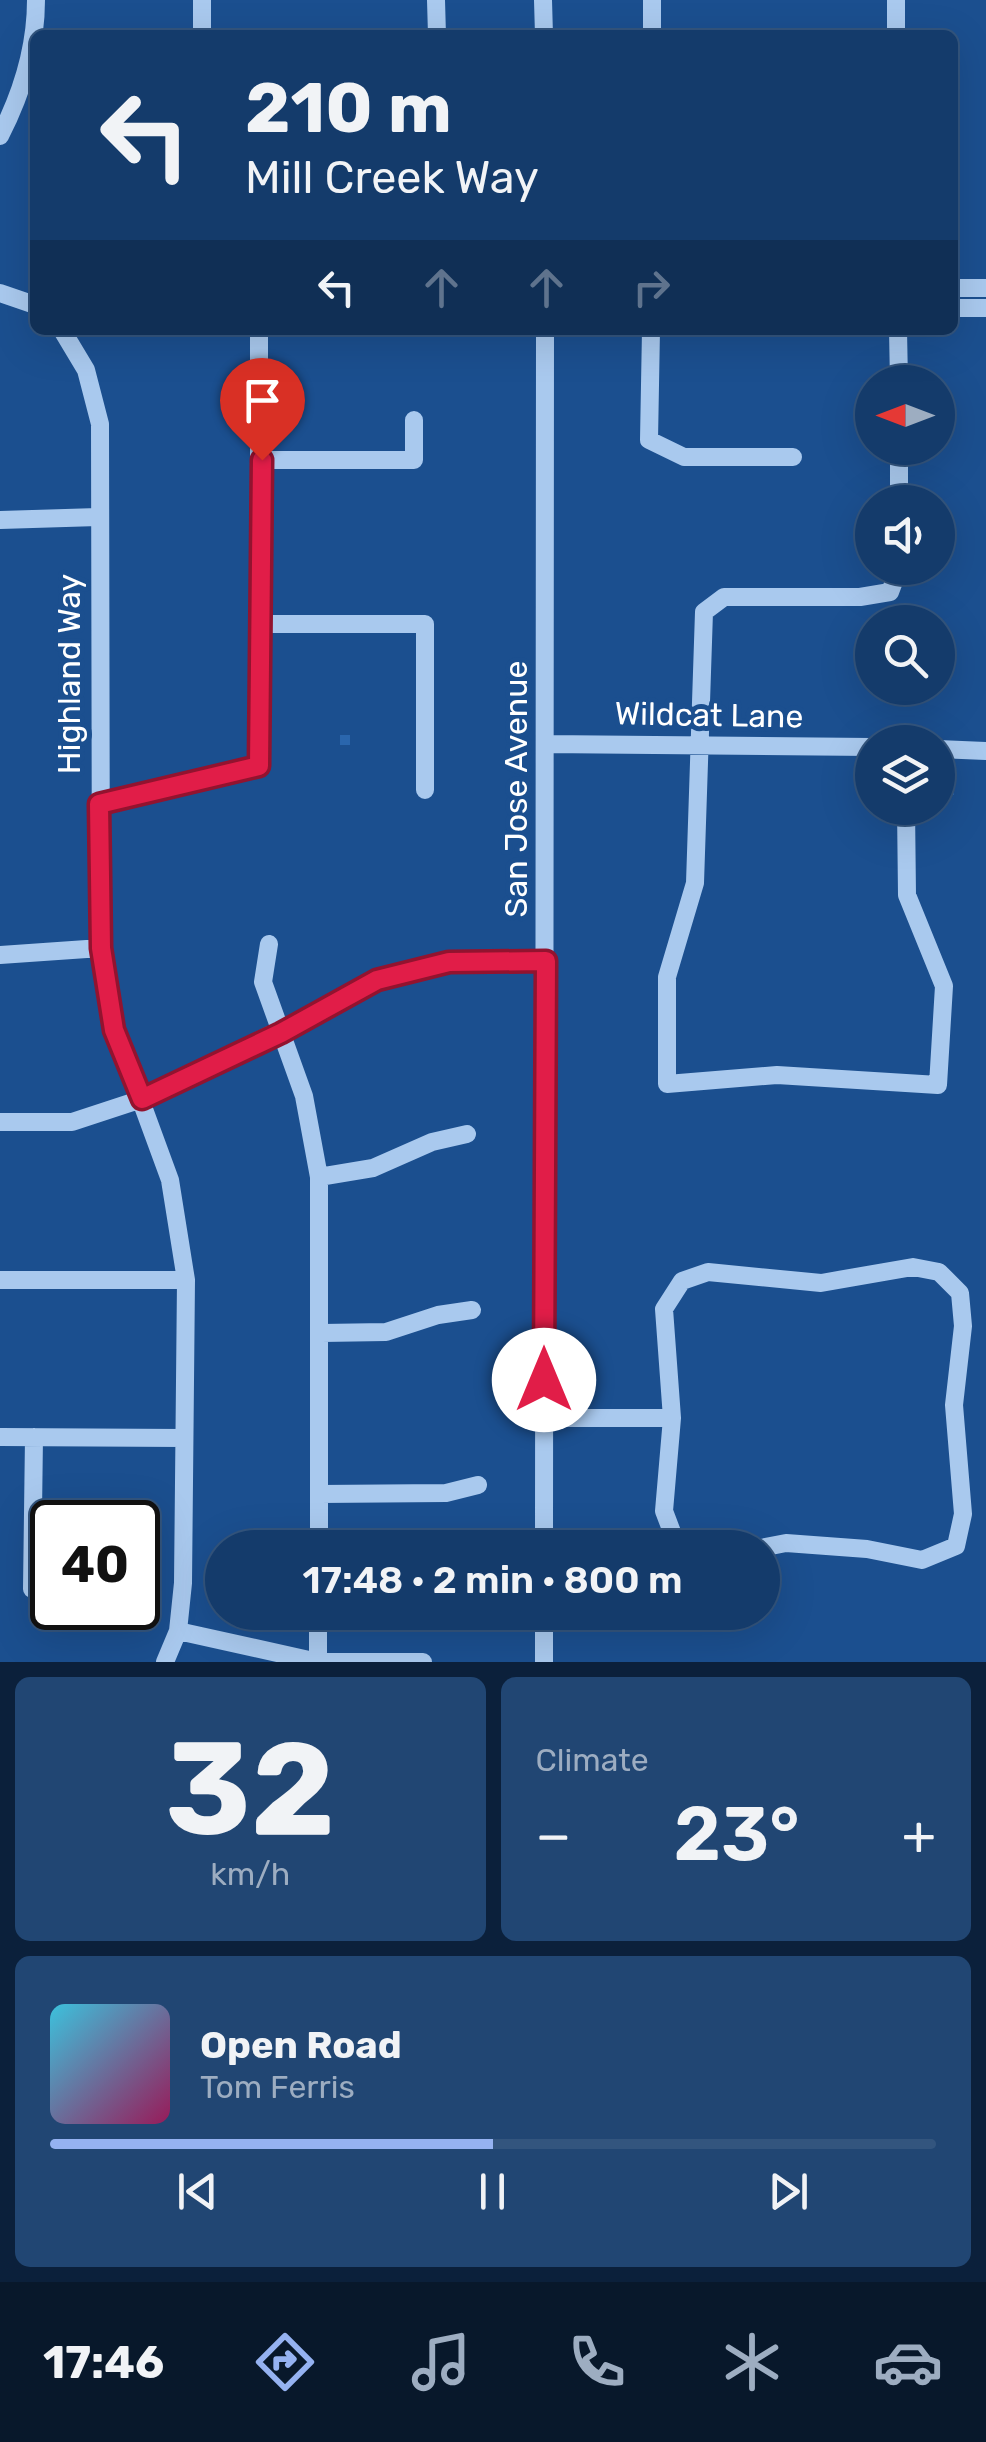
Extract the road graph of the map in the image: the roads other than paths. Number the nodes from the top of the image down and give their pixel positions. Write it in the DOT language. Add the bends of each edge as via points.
graph roads {
  1 [pos="36,0"];
  2 [pos="202,0"];
  3 [pos="436,0"];
  4 [pos="543,0"];
  5 [pos="652,0"];
  6 [pos="896,0"];
  7 [pos="31,30"];
  8 [pos="202,30"];
  9 [pos="437,30"];
  10 [pos="544,30"];
  11 [pos="652,30"];
  12 [pos="896,30"];
  13 [pos="30,38"];
  14 [pos="0,136"];
  15 [pos="958,288"];
  16 [pos="986,288"];
  17 [pos="0,293"];
  18 [pos="30,303"];
  19 [pos="958,308"];
  20 [pos="986,308"];
  21 [pos="71,335"];
  22 [pos="259,335"];
  23 [pos="544,335"];
  24 [pos="651,335"];
  25 [pos="898,335"];
  26 [pos="898,365"];
  27 [pos="414,420"];
  28 [pos="793,456"];
  29 [pos="262,460"];
  30 [pos="98,517"];
  31 [pos="0,520"];
  32 [pos="893,585"];
  33 [pos="258,624"];
  34 [pos="696,743"];
  35 [pos="546,744"];
  36 [pos="855,747"];
  37 [pos="955,750"];
  38 [pos="986,751"];
  39 [pos="425,790"];
  40 [pos="99,804"];
  41 [pos="906,825"];
  42 [pos="269,944"];
  43 [pos="101,948"];
  44 [pos="0,956"];
  45 [pos="546,961"];
  46 [pos="281,1033"];
  47 [pos="142,1099"];
  48 [pos="0,1122"];
  49 [pos="467,1134"];
  50 [pos="319,1177"];
  51 [pos="0,1280"];
  52 [pos="186,1280"];
  53 [pos="472,1310"];
  54 [pos="322,1333"];
  55 [pos="543,1418"];
  56 [pos="672,1418"];
  57 [pos="0,1437"];
  58 [pos="34,1437"];
  59 [pos="184,1438"];
  60 [pos="478,1485"];
  61 [pos="319,1494"];
  62 [pos="33,1500"];
  63 [pos="319,1530"];
  64 [pos="544,1530"];
  65 [pos="671,1530"];
  66 [pos="780,1544"];
  67 [pos="318,1630"];
  68 [pos="544,1630"];
  69 [pos="178,1632"];
  70 [pos="166,1662"];
  71 [pos="318,1662"];
  72 [pos="423,1662"];
  73 [pos="544,1662"];
  1 -- 7 [label="street"];
  2 -- 8 [label="street"];
  3 -- 9 [label="street"];
  4 -- 10 [label="street"];
  5 -- 11 [label="street"];
  6 -- 12 [label="street"];
  13 -- 14 [label="street" via="23,83"];
  15 -- 16 [label="street"];
  17 -- 18 [label="street"];
  19 -- 20 [label="street"];
  21 -- 30 [label="street, Highland Way" via="100,424"];
  22 -- 29 [label="street"];
  23 -- 35 [label="street, San Jose Avenue"];
  24 -- 28 [label="street" via="649,440 684,456"];
  25 -- 26 [label="street"];
  27 -- 29 [label="street" via="414,460"];
  29 -- 33 [label="street"];
  30 -- 31 [label="street"];
  30 -- 40 [label="street, Highland Way"];
  32 -- 34 [label="street" via="890,592 860,597 724,597 704,612"];
  33 -- 39 [label="street" via="425,624"];
  33 -- 40 [label="street" via="259,766"];
  34 -- 35 [label="street, Wildcat Lane"];
  34 -- 36 [label="street, Wildcat Lane"];
  34 -- 41 [label="street" via="694,883 667,977 667,1084 777,1075 938,1085 944,986 907,896"];
  35 -- 45 [label="street, San Jose Avenue"];
  37 -- 38 [label="street"];
  40 -- 43 [label="street, Highland Way"];
  42 -- 46 [label="street" via="263,982"];
  43 -- 44 [label="street"];
  43 -- 47 [label="street, Highland Way" via="114,1030"];
  45 -- 46 [label="street" via="449,962 377,980"];
  45 -- 55 [label="street, San Jose Avenue"];
  46 -- 47 [label="street"];
  46 -- 50 [label="street" via="304,1096"];
  47 -- 48 [label="street" via="72,1122"];
  47 -- 52 [label="street, Highland Way" via="170,1180"];
  49 -- 50 [label="street" via="372,1168"];
  50 -- 54 [label="street"];
  51 -- 52 [label="street"];
  52 -- 59 [label="street, Highland Way"];
  53 -- 54 [label="street" via="386,1332"];
  54 -- 61 [label="street"];
  55 -- 56 [label="street"];
  55 -- 64 [label="street, San Jose Avenue"];
  56 -- 65 [label="street" via="664,1511"];
  56 -- 66 [label="street" via="664,1309 682,1281 708,1272 821,1283 913,1268 939,1272 960,1293 964,1326 954,1405 964,1514 956,1546 922,1560"];
  57 -- 58 [label="street"];
  58 -- 59 [label="street"];
  58 -- 62 [label="street"];
  59 -- 69 [label="street, Highland Way"];
  60 -- 61 [label="street" via="446,1493"];
  61 -- 63 [label="street"];
  67 -- 71 [label="street"];
  68 -- 73 [label="street"];
  69 -- 70 [label="street, Highland Way"];
  69 -- 71 [label="street"];
  71 -- 72 [label="street"];
}
